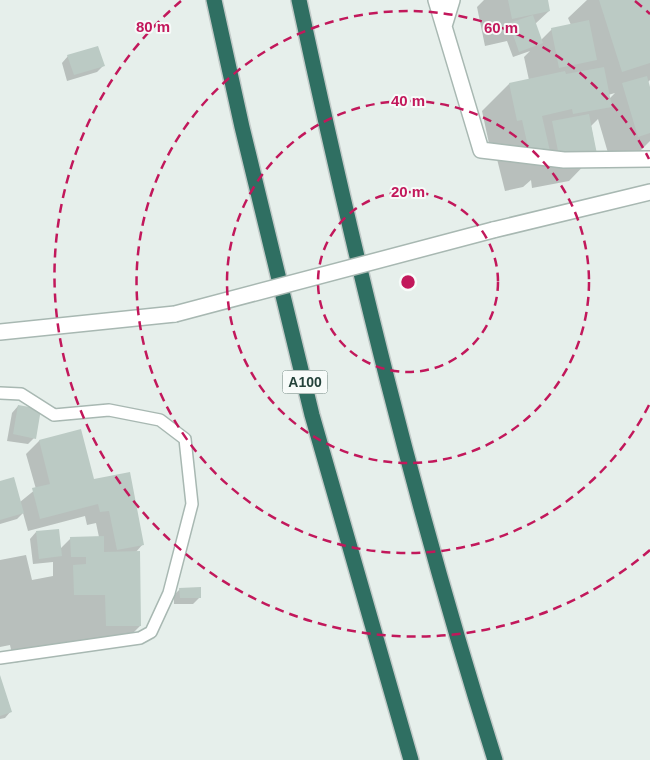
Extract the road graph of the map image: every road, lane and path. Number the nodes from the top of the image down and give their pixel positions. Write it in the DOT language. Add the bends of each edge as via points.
graph roads {
  1 [pos="214,0"];
  2 [pos="299,0"];
  3 [pos="436,0"];
  4 [pos="452,0"];
  5 [pos="444,26"];
  6 [pos="650,158"];
  7 [pos="650,192"];
  8 [pos="0,332"];
  9 [pos="0,393"];
  10 [pos="0,658"];
  11 [pos="411,760"];
  12 [pos="495,760"];
  1 -- 11 [label="highway, A100" via="312,415"];
  2 -- 12 [label="highway" via="374,328 445,594"];
  3 -- 5 [label="street"];
  4 -- 5 [label="street"];
  5 -- 6 [label="street" via="481,150 564,160"];
  7 -- 8 [label="street, bridge" via="175,314"];
  9 -- 10 [label="lane" via="21,394 54,415 109,410 160,420 185,439 192,504 169,593 151,632 140,638"];
}
